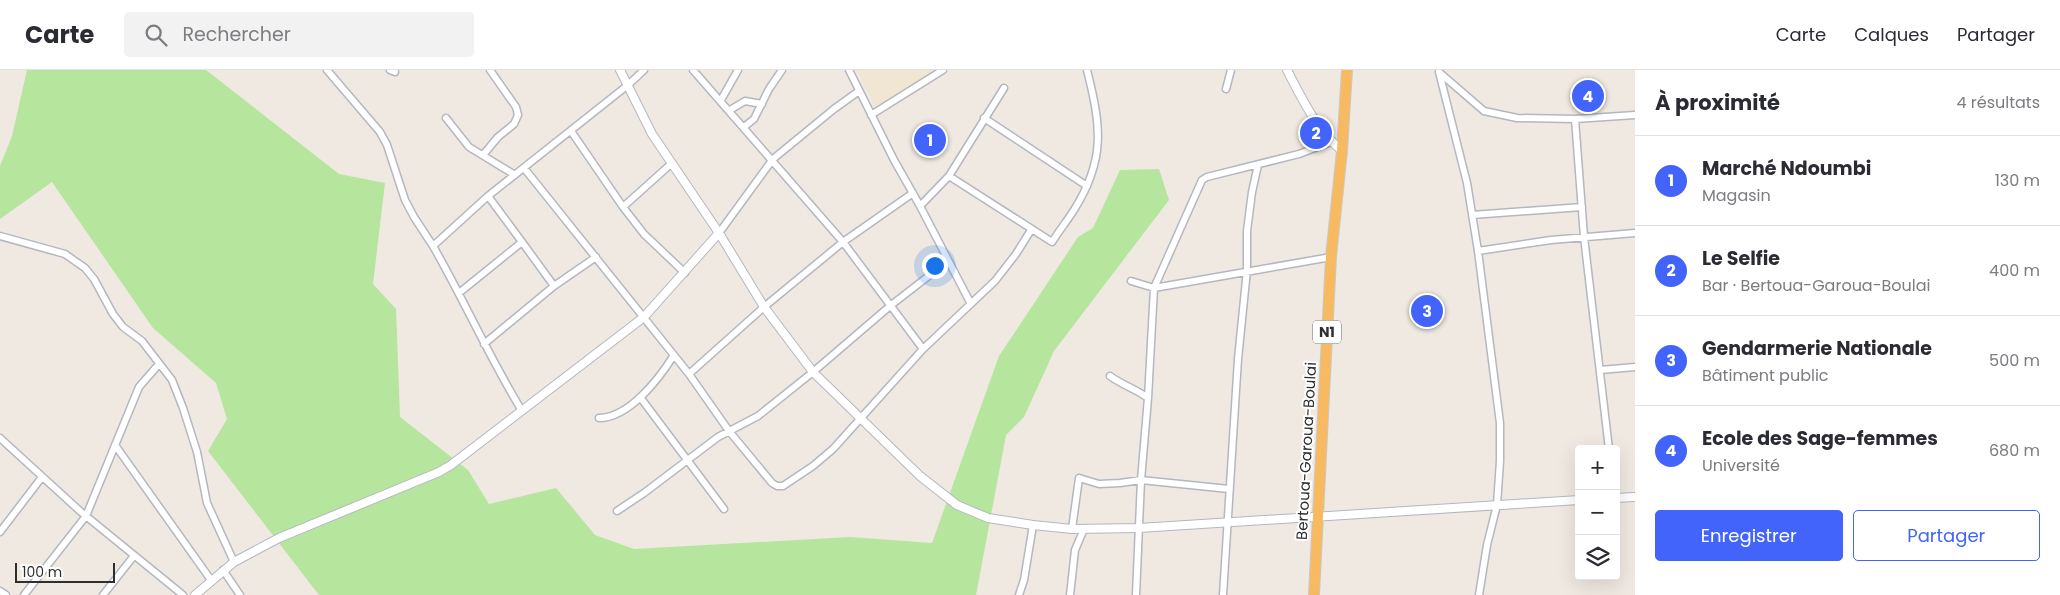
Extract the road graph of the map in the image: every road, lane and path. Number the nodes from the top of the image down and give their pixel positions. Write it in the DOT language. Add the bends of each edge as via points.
graph roads {
  1 [pos="327,70"];
  2 [pos="490,70"];
  3 [pos="620,70"];
  4 [pos="644,70"];
  5 [pos="693,70"];
  6 [pos="738,70"];
  7 [pos="782,70"];
  8 [pos="850,70"];
  9 [pos="943,70"];
  10 [pos="1087,70"];
  11 [pos="1231,70"];
  12 [pos="1286,70"];
  13 [pos="1347,70"];
  14 [pos="1439,71"];
  15 [pos="628,85"];
  16 [pos="1004,88"];
  17 [pos="1226,89"];
  18 [pos="859,91"];
  19 [pos="721,100"];
  20 [pos="762,104"];
  21 [pos="730,110"];
  22 [pos="871,115"];
  23 [pos="1635,115"];
  24 [pos="446,118"];
  25 [pos="984,118"];
  26 [pos="1575,119"];
  27 [pos="744,127"];
  28 [pos="571,131"];
  29 [pos="1331,142"];
  30 [pos="1342,151"];
  31 [pos="483,155"];
  32 [pos="773,159"];
  33 [pos="672,163"];
  34 [pos="1258,164"];
  35 [pos="524,168"];
  36 [pos="515,175"];
  37 [pos="949,176"];
  38 [pos="1087,186"];
  39 [pos="913,193"];
  40 [pos="488,196"];
  41 [pos="920,206"];
  42 [pos="622,207"];
  43 [pos="1582,207"];
  44 [pos="1472,215"];
  45 [pos="1031,230"];
  46 [pos="719,233"];
  47 [pos="1635,233"];
  48 [pos="0,236"];
  49 [pos="1584,237"];
  50 [pos="522,242"];
  51 [pos="843,242"];
  52 [pos="433,246"];
  53 [pos="1478,251"];
  54 [pos="1331,256"];
  55 [pos="596,257"];
  56 [pos="948,261"];
  57 [pos="1247,270"];
  58 [pos="685,272"];
  59 [pos="1131,281"];
  60 [pos="554,286"];
  61 [pos="1154,288"];
  62 [pos="459,292"];
  63 [pos="971,304"];
  64 [pos="890,306"];
  65 [pos="764,307"];
  66 [pos="644,317"];
  67 [pos="484,344"];
  68 [pos="923,349"];
  69 [pos="674,355"];
  70 [pos="158,364"];
  71 [pos="1635,367"];
  72 [pos="1600,370"];
  73 [pos="814,372"];
  74 [pos="689,374"];
  75 [pos="1110,376"];
  76 [pos="640,397"];
  77 [pos="1148,398"];
  78 [pos="522,411"];
  79 [pos="599,418"];
  80 [pos="860,419"];
  81 [pos="729,431"];
  82 [pos="0,439"];
  83 [pos="115,445"];
  84 [pos="1609,445"];
  85 [pos="687,460"];
  86 [pos="42,477"];
  87 [pos="1141,480"];
  88 [pos="1229,489"];
  89 [pos="1635,497"];
  90 [pos="1620,498"];
  91 [pos="1575,500"];
  92 [pos="1497,505"];
  93 [pos="724,509"];
  94 [pos="617,511"];
  95 [pos="86,516"];
  96 [pos="1318,517"];
  97 [pos="1227,521"];
  98 [pos="1033,526"];
  99 [pos="1139,528"];
  100 [pos="1072,529"];
  101 [pos="1084,529"];
  102 [pos="0,532"];
  103 [pos="133,557"];
  104 [pos="234,562"];
  105 [pos="223,570"];
  106 [pos="211,580"];
  107 [pos="0,590"];
  108 [pos="6,595"];
  109 [pos="24,595"];
  110 [pos="103,595"];
  111 [pos="183,595"];
  112 [pos="195,595"];
  113 [pos="240,595"];
  114 [pos="1020,595"];
  115 [pos="1070,595"];
  116 [pos="1136,595"];
  117 [pos="1223,595"];
  118 [pos="1314,595"];
  119 [pos="1479,595"];
  1 -- 52 [label="street" via="384,139 406,200"];
  2 -- 31 [label="street" via="516,107 518,115 514,124"];
  3 -- 15 [label="street"];
  4 -- 15 [label="street"];
  5 -- 19 [label="street"];
  6 -- 19 [label="street"];
  7 -- 20 [label="street"];
  8 -- 18 [label="street"];
  9 -- 22 [label="street"];
  10 -- 38 [label="street" via="1099,148"];
  11 -- 17 [label="street"];
  12 -- 29 [label="street"];
  13 -- 30 [label="highway, Bertoua-Garoua-Boulai / N1"];
  14 -- 26 [label="street" via="1484,111 1517,118"];
  14 -- 44 [label="street"];
  15 -- 28 [label="street"];
  15 -- 33 [label="street" via="652,134"];
  16 -- 25 [label="street"];
  18 -- 22 [label="street"];
  18 -- 32 [label="street"];
  19 -- 21 [label="street"];
  20 -- 21 [label="street" via="745,101"];
  20 -- 27 [label="street" via="754,119"];
  21 -- 27 [label="street"];
  22 -- 39 [label="street"];
  23 -- 26 [label="street"];
  24 -- 31 [label="street" via="469,147"];
  25 -- 37 [label="street"];
  25 -- 38 [label="street"];
  26 -- 43 [label="street"];
  27 -- 32 [label="street"];
  28 -- 35 [label="street"];
  28 -- 42 [label="street"];
  29 -- 30 [label="street"];
  29 -- 34 [label="street" via="1300,154"];
  30 -- 54 [label="highway, Bertoua-Garoua-Boulai / N1"];
  31 -- 36 [label="street"];
  32 -- 46 [label="street"];
  32 -- 51 [label="street"];
  33 -- 42 [label="street"];
  33 -- 46 [label="street"];
  34 -- 57 [label="street" via="1247,231"];
  34 -- 61 [label="street" via="1202,180"];
  35 -- 36 [label="street"];
  35 -- 55 [label="street"];
  36 -- 40 [label="street"];
  37 -- 41 [label="street"];
  37 -- 45 [label="street"];
  38 -- 45 [label="street" via="1052,242"];
  39 -- 41 [label="street"];
  39 -- 51 [label="street"];
  40 -- 50 [label="street"];
  40 -- 52 [label="street"];
  41 -- 56 [label="street"];
  42 -- 58 [label="street" via="644,234"];
  43 -- 44 [label="street"];
  43 -- 49 [label="street"];
  44 -- 53 [label="street"];
  45 -- 63 [label="street" via="995,281"];
  46 -- 58 [label="street"];
  46 -- 65 [label="street"];
  47 -- 49 [label="street"];
  48 -- 70 [label="street" via="65,254 80,264 94,279 117,320 142,341"];
  49 -- 53 [label="street"];
  49 -- 72 [label="street"];
  50 -- 60 [label="street"];
  50 -- 62 [label="street"];
  51 -- 64 [label="street"];
  51 -- 65 [label="street"];
  52 -- 62 [label="street"];
  53 -- 92 [label="street" via="1500,423"];
  54 -- 57 [label="street"];
  54 -- 96 [label="highway, Bertoua-Garoua-Boulai / N1"];
  55 -- 60 [label="street"];
  55 -- 66 [label="street"];
  56 -- 63 [label="street"];
  56 -- 64 [label="street"];
  57 -- 61 [label="street"];
  57 -- 88 [label="street"];
  58 -- 66 [label="street"];
  59 -- 61 [label="street"];
  60 -- 67 [label="street"];
  61 -- 77 [label="street"];
  62 -- 67 [label="street"];
  63 -- 68 [label="street"];
  64 -- 68 [label="street"];
  64 -- 73 [label="street"];
  65 -- 73 [label="street"];
  65 -- 74 [label="street"];
  66 -- 69 [label="street"];
  66 -- 78 [label="street"];
  67 -- 78 [label="street"];
  68 -- 80 [label="street"];
  69 -- 74 [label="street"];
  69 -- 76 [label="street"];
  70 -- 83 [label="street" via="140,387"];
  70 -- 104 [label="street" via="172,380 183,408 207,502"];
  71 -- 72 [label="street"];
  72 -- 84 [label="street"];
  73 -- 80 [label="street"];
  73 -- 81 [label="street" via="758,416"];
  74 -- 81 [label="street"];
  75 -- 77 [label="street"];
  76 -- 79 [label="street" via="617,415"];
  76 -- 85 [label="street"];
  77 -- 87 [label="street"];
  78 -- 104 [label="street" via="439,472 279,538"];
  80 -- 81 [label="street" via="833,449 783,486 772,483"];
  80 -- 98 [label="street" via="920,476 957,505 988,518"];
  81 -- 85 [label="street"];
  82 -- 86 [label="street"];
  83 -- 95 [label="street"];
  83 -- 106 [label="street"];
  85 -- 93 [label="street"];
  85 -- 94 [label="street"];
  86 -- 95 [label="street"];
  86 -- 102 [label="street"];
  87 -- 88 [label="street"];
  87 -- 99 [label="street"];
  87 -- 100 [label="street" via="1106,485 1079,478"];
  88 -- 97 [label="street"];
  89 -- 90 [label="street"];
  91 -- 92 [label="street"];
  92 -- 96 [label="street"];
  92 -- 119 [label="street"];
  95 -- 103 [label="street"];
  95 -- 109 [label="street"];
  96 -- 97 [label="street"];
  96 -- 118 [label="highway, Bertoua-Garoua-Boulai / N1"];
  97 -- 99 [label="street"];
  97 -- 117 [label="street"];
  98 -- 100 [label="street"];
  98 -- 114 [label="street"];
  99 -- 101 [label="street"];
  99 -- 116 [label="street"];
  100 -- 101 [label="street"];
  101 -- 115 [label="street" via="1075,550"];
  103 -- 110 [label="street"];
  103 -- 111 [label="street"];
  104 -- 105 [label="street"];
  105 -- 106 [label="street"];
  105 -- 113 [label="street"];
  106 -- 112 [label="street"];
  107 -- 108 [label="street"];
}
